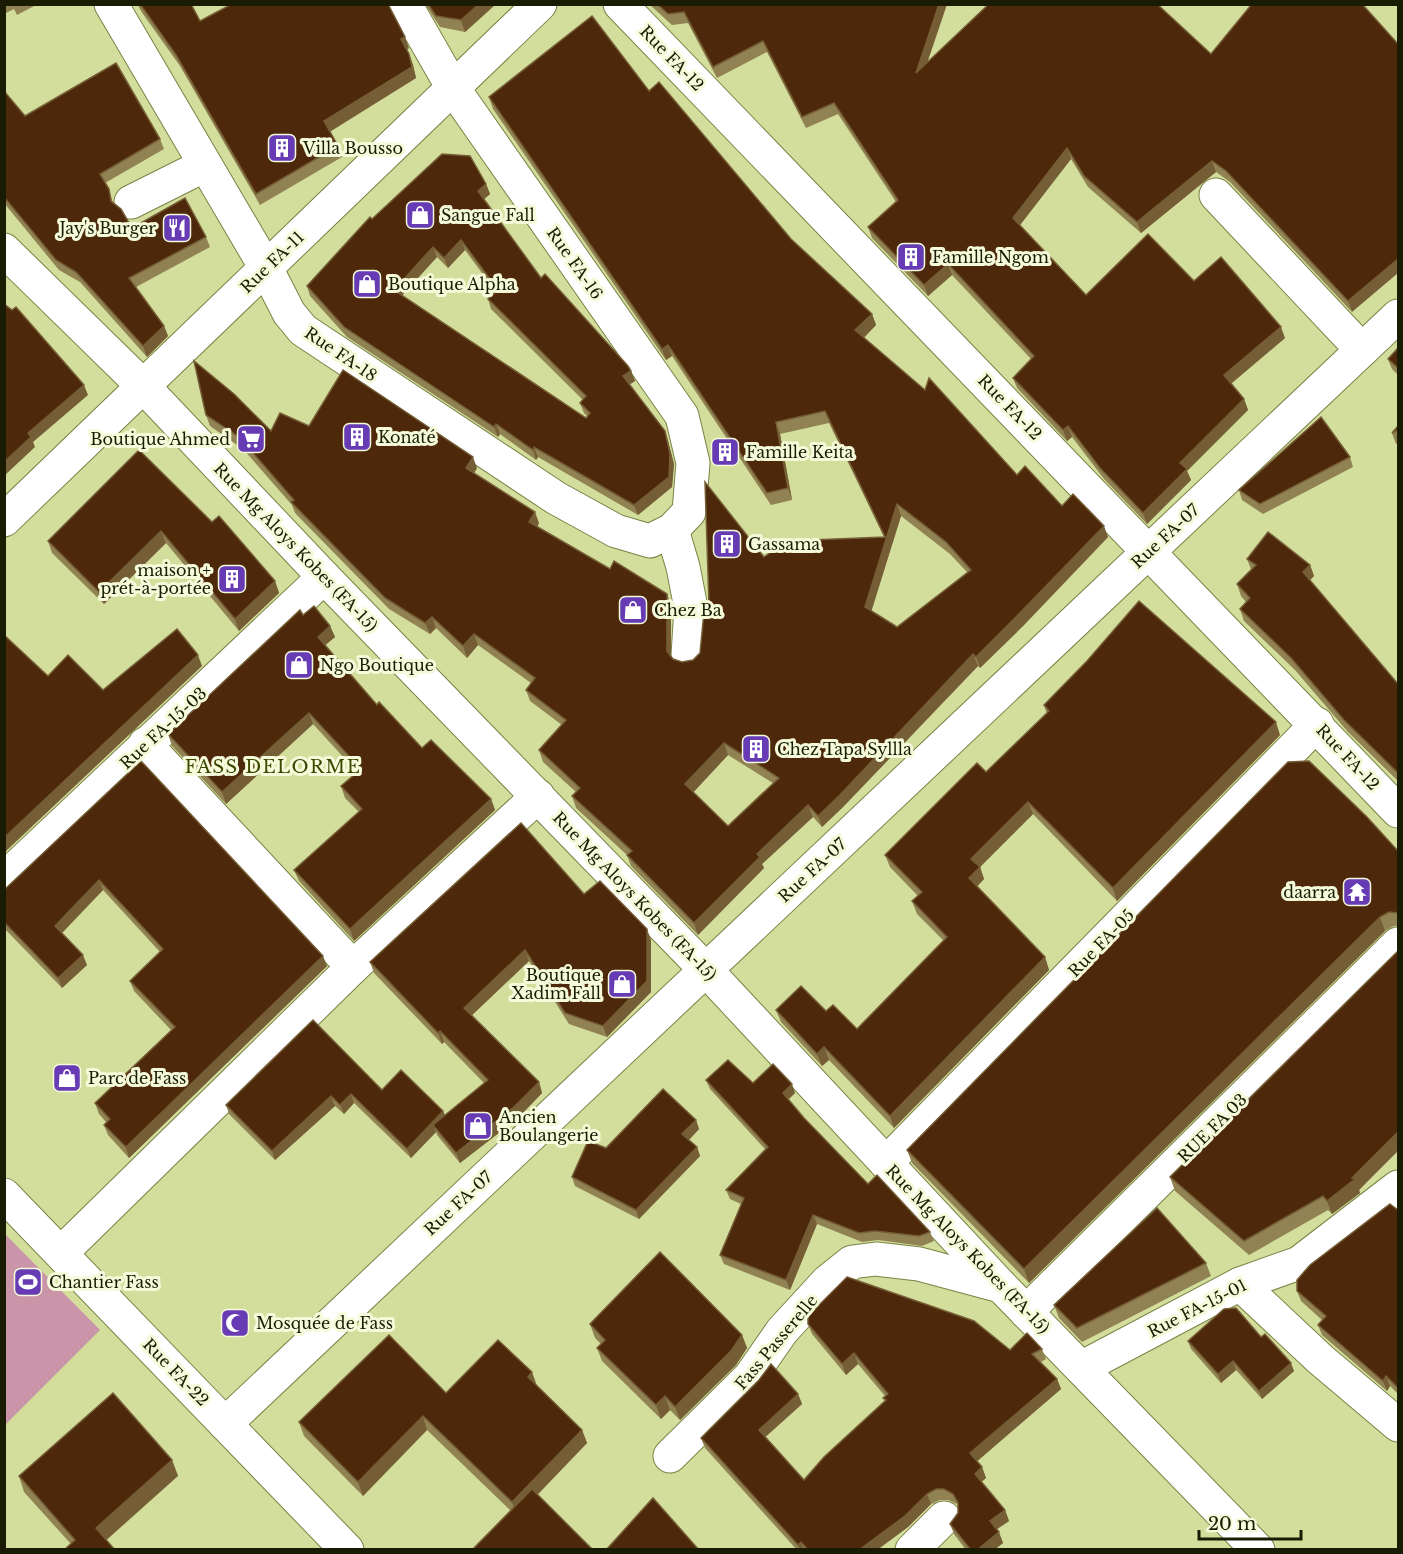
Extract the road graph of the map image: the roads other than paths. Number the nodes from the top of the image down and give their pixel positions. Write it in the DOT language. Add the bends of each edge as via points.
graph roads {
  1 [pos="111,4"];
  2 [pos="405,4"];
  3 [pos="540,4"];
  4 [pos="621,4"];
  5 [pos="453,88"];
  6 [pos="205,165"];
  7 [pos="1216,195"];
  8 [pos="131,202"];
  9 [pos="4,250"];
  10 [pos="266,268"];
  11 [pos="1398,316"];
  12 [pos="1362,350"];
  13 [pos="143,386"];
  14 [pos="4,520"];
  15 [pos="672,530"];
  16 [pos="1150,551"];
  17 [pos="324,577"];
  18 [pos="688,655"];
  19 [pos="1317,724"];
  20 [pos="145,744"];
  21 [pos="538,796"];
  22 [pos="1398,811"];
  23 [pos="4,879"];
  24 [pos="1398,944"];
  25 [pos="353,967"];
  26 [pos="706,970"];
  27 [pos="886,1163"];
  28 [pos="1398,1187"];
  29 [pos="4,1195"];
  30 [pos="61,1253"];
  31 [pos="1240,1284"];
  32 [pos="1001,1286"];
  33 [pos="1026,1312"];
  34 [pos="1083,1367"];
  35 [pos="225,1424"];
  36 [pos="1398,1425"];
  37 [pos="669,1456"];
  38 [pos="944,1518"];
  39 [pos="332,1545"];
  40 [pos="912,1550"];
  41 [pos="1258,1550"];
  1 -- 6 [label="street, Rue FA-18"];
  2 -- 5 [label="street, Rue FA-16"];
  3 -- 5 [label="street, Rue FA-11"];
  4 -- 16 [label="street, Rue FA-12"];
  5 -- 10 [label="street, Rue FA-11"];
  5 -- 15 [label="street, Rue FA-16" via="682,416 693,463 689,512"];
  6 -- 8 [label="street"];
  6 -- 10 [label="street, Rue FA-18"];
  7 -- 12 [label="street"];
  9 -- 13 [label="street, Rue Mg Aloys Kobes (FA-15)"];
  10 -- 13 [label="street, Rue FA-11"];
  10 -- 15 [label="street, Rue FA-18" via="289,313 303,330 556,498 616,531 650,541"];
  11 -- 12 [label="street, Rue FA-07"];
  12 -- 16 [label="street, Rue FA-07"];
  13 -- 14 [label="street, Rue FA-11"];
  13 -- 17 [label="street, Rue Mg Aloys Kobes (FA-15)"];
  15 -- 18 [label="street" via="691,608"];
  16 -- 19 [label="street, Rue FA-12"];
  16 -- 26 [label="street, Rue FA-07"];
  17 -- 20 [label="street, Rue FA-15-03"];
  17 -- 21 [label="street, Rue Mg Aloys Kobes (FA-15)"];
  19 -- 22 [label="street, Rue FA-12"];
  19 -- 27 [label="street, Rue FA-05"];
  20 -- 23 [label="street, Rue FA-15-03"];
  20 -- 25 [label="street"];
  21 -- 25 [label="street"];
  21 -- 26 [label="street, Rue Mg Aloys Kobes (FA-15)"];
  24 -- 33 [label="street, RUE FA 03"];
  25 -- 30 [label="street"];
  26 -- 27 [label="street, Rue Mg Aloys Kobes (FA-15)"];
  26 -- 35 [label="street, Rue FA-07"];
  27 -- 32 [label="street, Rue Mg Aloys Kobes (FA-15)"];
  28 -- 31 [label="street, Rue FA-15-01" via="1299,1263"];
  29 -- 30 [label="street, Rue FA-22"];
  30 -- 35 [label="street, Rue FA-22"];
  31 -- 34 [label="street, Rue FA-15-01"];
  31 -- 36 [label="street"];
  32 -- 33 [label="street, Rue Mg Aloys Kobes (FA-15)"];
  32 -- 37 [label="street, Fass Passerelle" via="919,1264 876,1259 852,1262 827,1282 782,1331 750,1377"];
  33 -- 34 [label="street, Rue Mg Aloys Kobes (FA-15)"];
  34 -- 41 [label="street, Rue Mg Aloys Kobes (FA-15)"];
  35 -- 39 [label="street, Rue FA-22"];
  38 -- 40 [label="street"];
}
